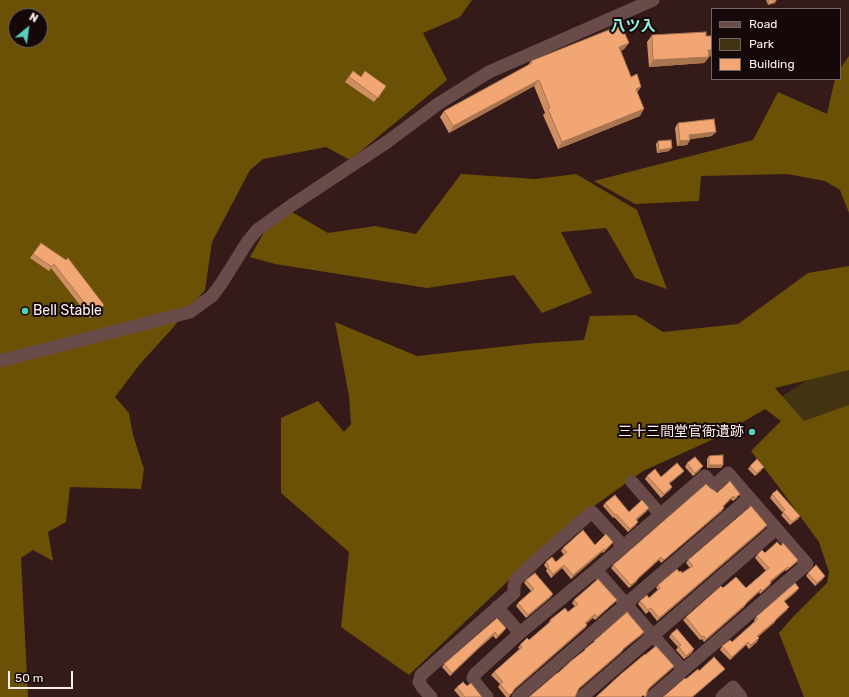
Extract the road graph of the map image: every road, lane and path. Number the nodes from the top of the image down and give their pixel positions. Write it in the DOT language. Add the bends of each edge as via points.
graph roads {
  1 [pos="653,0"];
  2 [pos="0,361"];
  3 [pos="632,482"];
  4 [pos="749,498"];
  5 [pos="660,514"];
  6 [pos="776,529"];
  7 [pos="623,546"];
  8 [pos="596,570"];
  9 [pos="625,604"];
  10 [pos="497,607"];
  11 [pos="520,633"];
  12 [pos="653,636"];
  13 [pos="683,670"];
  14 [pos="431,697"];
  15 [pos="487,697"];
  16 [pos="518,697"];
  17 [pos="582,697"];
  18 [pos="652,697"];
  19 [pos="722,697"];
  20 [pos="741,697"];
  1 -- 2 [label="street" via="489,72 438,104 387,142 257,230 212,296 190,312"];
  3 -- 5 [label="street"];
  4 -- 5 [label="street" via="728,473 714,486 704,476"];
  4 -- 6 [label="street"];
  4 -- 9 [label="street"];
  5 -- 7 [label="street"];
  6 -- 12 [label="street"];
  6 -- 13 [label="street" via="807,564"];
  7 -- 8 [label="street"];
  7 -- 10 [label="street" via="592,512 516,580 514,593"];
  8 -- 9 [label="street"];
  8 -- 11 [label="street"];
  9 -- 12 [label="street"];
  9 -- 16 [label="street"];
  10 -- 11 [label="street"];
  10 -- 14 [label="street" via="421,675 422,687"];
  11 -- 15 [label="street" via="475,674 473,678"];
  12 -- 13 [label="street"];
  12 -- 17 [label="street"];
  13 -- 18 [label="street"];
  19 -- 20 [label="street" via="733,687"];
}
